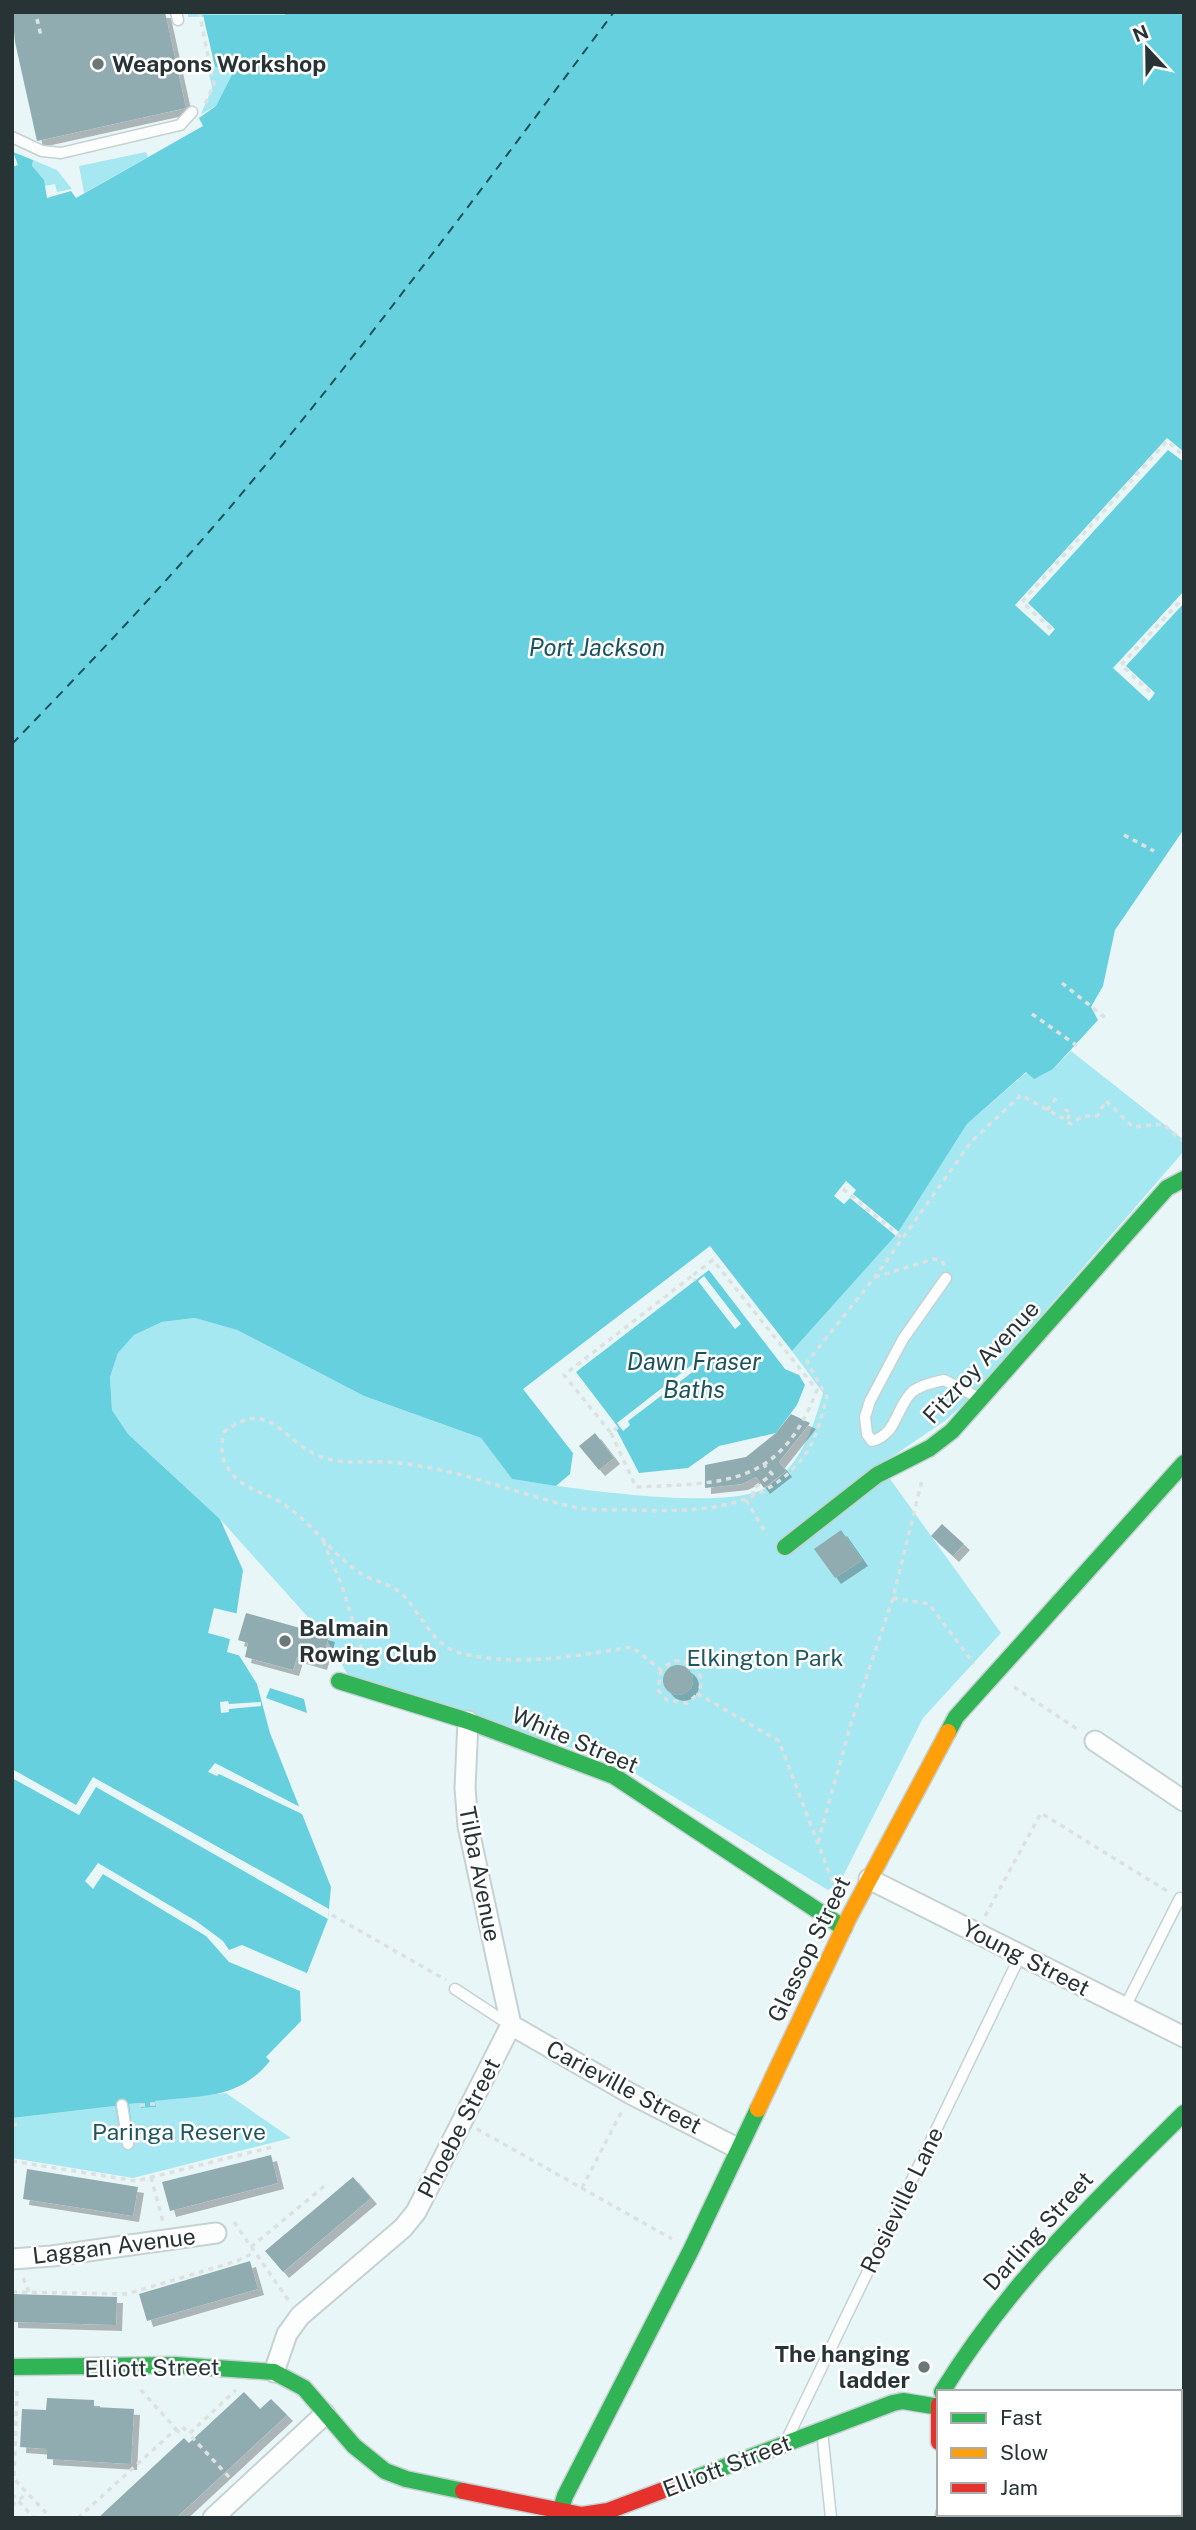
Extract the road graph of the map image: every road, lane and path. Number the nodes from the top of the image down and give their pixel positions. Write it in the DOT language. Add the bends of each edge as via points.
graph roads {
  1 [pos="199,12"];
  2 [pos="37,19"];
  3 [pos="41,36"];
  4 [pos="190,116"];
  5 [pos="12,137"];
  6 [pos="1184,456"];
  7 [pos="1184,597"];
  8 [pos="1051,629"];
  9 [pos="1150,692"];
  10 [pos="1124,835"];
  11 [pos="1154,851"];
  12 [pos="1062,983"];
  13 [pos="1032,1014"];
  14 [pos="1108,1020"];
  15 [pos="1079,1047"];
  16 [pos="1058,1096"];
  17 [pos="1047,1110"];
  18 [pos="1184,1142"];
  19 [pos="1184,1179"];
  20 [pos="843,1189"];
  21 [pos="902,1238"];
  22 [pos="875,1277"];
  23 [pos="946,1278"];
  24 [pos="982,1400"];
  25 [pos="618,1427"];
  26 [pos="611,1433"];
  27 [pos="1184,1463"];
  28 [pos="764,1465"];
  29 [pos="922,1480"];
  30 [pos="753,1496"];
  31 [pos="746,1500"];
  32 [pos="769,1537"];
  33 [pos="322,1540"];
  34 [pos="785,1547"];
  35 [pos="894,1598"];
  36 [pos="661,1670"];
  37 [pos="991,1678"];
  38 [pos="339,1681"];
  39 [pos="374,1691"];
  40 [pos="698,1694"];
  41 [pos="468,1721"];
  42 [pos="1095,1741"];
  43 [pos="1184,1801"];
  44 [pos="817,1844"];
  45 [pos="869,1879"];
  46 [pos="1180,1898"];
  47 [pos="332,1915"];
  48 [pos="846,1924"];
  49 [pos="976,1933"];
  50 [pos="1020,1956"];
  51 [pos="455,1989"];
  52 [pos="1125,2007"];
  53 [pos="511,2025"];
  54 [pos="1184,2037"];
  55 [pos="631,2094"];
  56 [pos="122,2105"];
  57 [pos="1184,2113"];
  58 [pos="463,2121"];
  59 [pos="19,2124"];
  60 [pos="12,2125"];
  61 [pos="128,2144"];
  62 [pos="272,2147"];
  63 [pos="737,2148"];
  64 [pos="12,2161"];
  65 [pos="150,2177"];
  66 [pos="328,2183"];
  67 [pos="582,2188"];
  68 [pos="232,2220"];
  69 [pos="165,2230"];
  70 [pos="216,2233"];
  71 [pos="251,2247"];
  72 [pos="691,2250"];
  73 [pos="255,2252"];
  74 [pos="16,2265"];
  75 [pos="12,2292"];
  76 [pos="29,2292"];
  77 [pos="300,2316"];
  78 [pos="15,2367"];
  79 [pos="119,2367"];
  80 [pos="266,2371"];
  81 [pos="943,2390"];
  82 [pos="937,2406"];
  83 [pos="325,2414"];
  84 [pos="176,2429"];
  85 [pos="822,2430"];
  86 [pos="189,2434"];
  87 [pos="785,2444"];
  88 [pos="13,2467"];
  89 [pos="242,2492"];
  90 [pos="27,2493"];
  91 [pos="12,2494"];
  92 [pos="12,2506"];
  93 [pos="559,2515"];
  94 [pos="34,2518"];
  95 [pos="51,2518"];
  96 [pos="78,2518"];
  97 [pos="213,2518"];
  98 [pos="831,2518"];
  1 -- 4 [label="path" via="214,89 199,115"];
  2 -- 3 [label="path"];
  4 -- 5 [label="lane" via="180,125 61,153"];
  6 -- 8 [label="path" via="1167,441 1022,602"];
  7 -- 9 [label="path" via="1121,665"];
  10 -- 11 [label="path"];
  12 -- 14 [label="path"];
  13 -- 15 [label="path"];
  16 -- 17 [label="path"];
  17 -- 18 [label="path" via="1062,1118 1066,1110 1071,1112 1066,1122 1071,1124 1097,1116 1106,1101 1133,1127 1163,1124"];
  17 -- 21 [label="path" via="1021,1095 971,1142"];
  19 -- 24 [label="street, Fitzroy Avenue" via="1167,1188"];
  20 -- 21 [label="path"];
  21 -- 22 [label="path"];
  22 -- 23 [label="path" via="934,1259 942,1261"];
  22 -- 30 [label="path" via="807,1362 827,1397 813,1441 796,1466"];
  23 -- 24 [label="lane" via="903,1339 870,1401 865,1417 867,1434 872,1441 880,1438 892,1427 912,1392 930,1383 944,1380"];
  24 -- 34 [label="street, Fitzroy Avenue" via="942,1440 877,1475"];
  25 -- 26 [label="path"];
  26 -- 28 [label="path" via="636,1487 735,1479"];
  26 -- 28 [label="path" via="564,1375 713,1261 817,1390 806,1419 785,1448"];
  27 -- 37 [label="street, Glassop Street"];
  28 -- 30 [label="path" via="772,1474 753,1489"];
  29 -- 35 [label="path"];
  30 -- 31 [label="path"];
  31 -- 32 [label="path"];
  31 -- 33 [label="path" via="716,1509 580,1508 446,1472 390,1462 342,1462 317,1455 270,1421 247,1418 224,1432 220,1447 224,1465 237,1479 287,1506"];
  33 -- 36 [label="path" via="360,1573 396,1589 436,1638 453,1651 477,1656 568,1658 632,1647"];
  33 -- 39 [label="path" via="341,1583"];
  35 -- 37 [label="path" via="929,1604"];
  35 -- 44 [label="path" via="852,1720"];
  36 -- 40 [label="path" via="673,1661 688,1662 699,1672"];
  36 -- 40 [label="path" via="658,1690 667,1700 687,1703"];
  37 -- 42 [label="path"];
  37 -- 45 [label="street, Glassop Street" via="957,1717"];
  38 -- 39 [label="street, White Street"];
  39 -- 41 [label="street, White Street"];
  40 -- 44 [label="path" via="779,1741"];
  41 -- 48 [label="street, White Street" via="614,1776"];
  41 -- 53 [label="street, Tilba Avenue" via="468,1826"];
  42 -- 43 [label="street"];
  44 -- 48 [label="path"];
  45 -- 48 [label="street, Glassop Street"];
  45 -- 49 [label="street, Young Street"];
  46 -- 49 [label="path" via="1041,1813"];
  46 -- 52 [label="lane"];
  47 -- 51 [label="path" via="447,1980"];
  48 -- 63 [label="street, Glassop Street"];
  49 -- 50 [label="street, Young Street"];
  50 -- 52 [label="street, Young Street"];
  50 -- 87 [label="lane, Rosieville Lane"];
  51 -- 53 [label="lane"];
  52 -- 54 [label="street, Young Street"];
  53 -- 55 [label="street, Carieville Street"];
  53 -- 58 [label="street, Phoebe Street"];
  55 -- 63 [label="street, Carieville Street"];
  55 -- 67 [label="path"];
  56 -- 61 [label="lane"];
  57 -- 81 [label="street, Darling Street" via="1055,2240 973,2341"];
  58 -- 67 [label="path"];
  58 -- 77 [label="street, Phoebe Street" via="428,2193 402,2228"];
  59 -- 60 [label="path"];
  62 -- 65 [label="path"];
  63 -- 72 [label="street, Glassop Street"];
  64 -- 65 [label="path" via="136,2181"];
  65 -- 69 [label="path"];
  66 -- 71 [label="path"];
  67 -- 72 [label="path"];
  68 -- 71 [label="path"];
  70 -- 74 [label="street, Laggan Avenue"];
  71 -- 73 [label="path"];
  72 -- 93 [label="street, Glassop Street"];
  73 -- 76 [label="path" via="127,2294"];
  73 -- 77 [label="path"];
  74 -- 76 [label="path"];
  75 -- 76 [label="path"];
  77 -- 80 [label="street, Phoebe Street"];
  78 -- 79 [label="street, Elliott Street"];
  78 -- 88 [label="path"];
  79 -- 80 [label="street, Elliott Street" via="176,2363"];
  79 -- 84 [label="path"];
  80 -- 83 [label="street, Elliott Street" via="302,2387"];
  80 -- 86 [label="path"];
  82 -- 85 [label="street, Elliott Street" via="902,2401"];
  83 -- 89 [label="street"];
  83 -- 93 [label="street, Elliott Street" via="360,2455 380,2470"];
  84 -- 86 [label="path" via="180,2433 184,2428"];
  84 -- 96 [label="path"];
  85 -- 87 [label="street, Elliott Street"];
  85 -- 98 [label="lane"];
  86 -- 89 [label="path"];
  87 -- 93 [label="street, Elliott Street" via="608,2511"];
  88 -- 90 [label="path" via="14,2479"];
  89 -- 97 [label="street"];
  90 -- 92 [label="path, bridge"];
  90 -- 95 [label="path"];
  91 -- 94 [label="path"];
}
